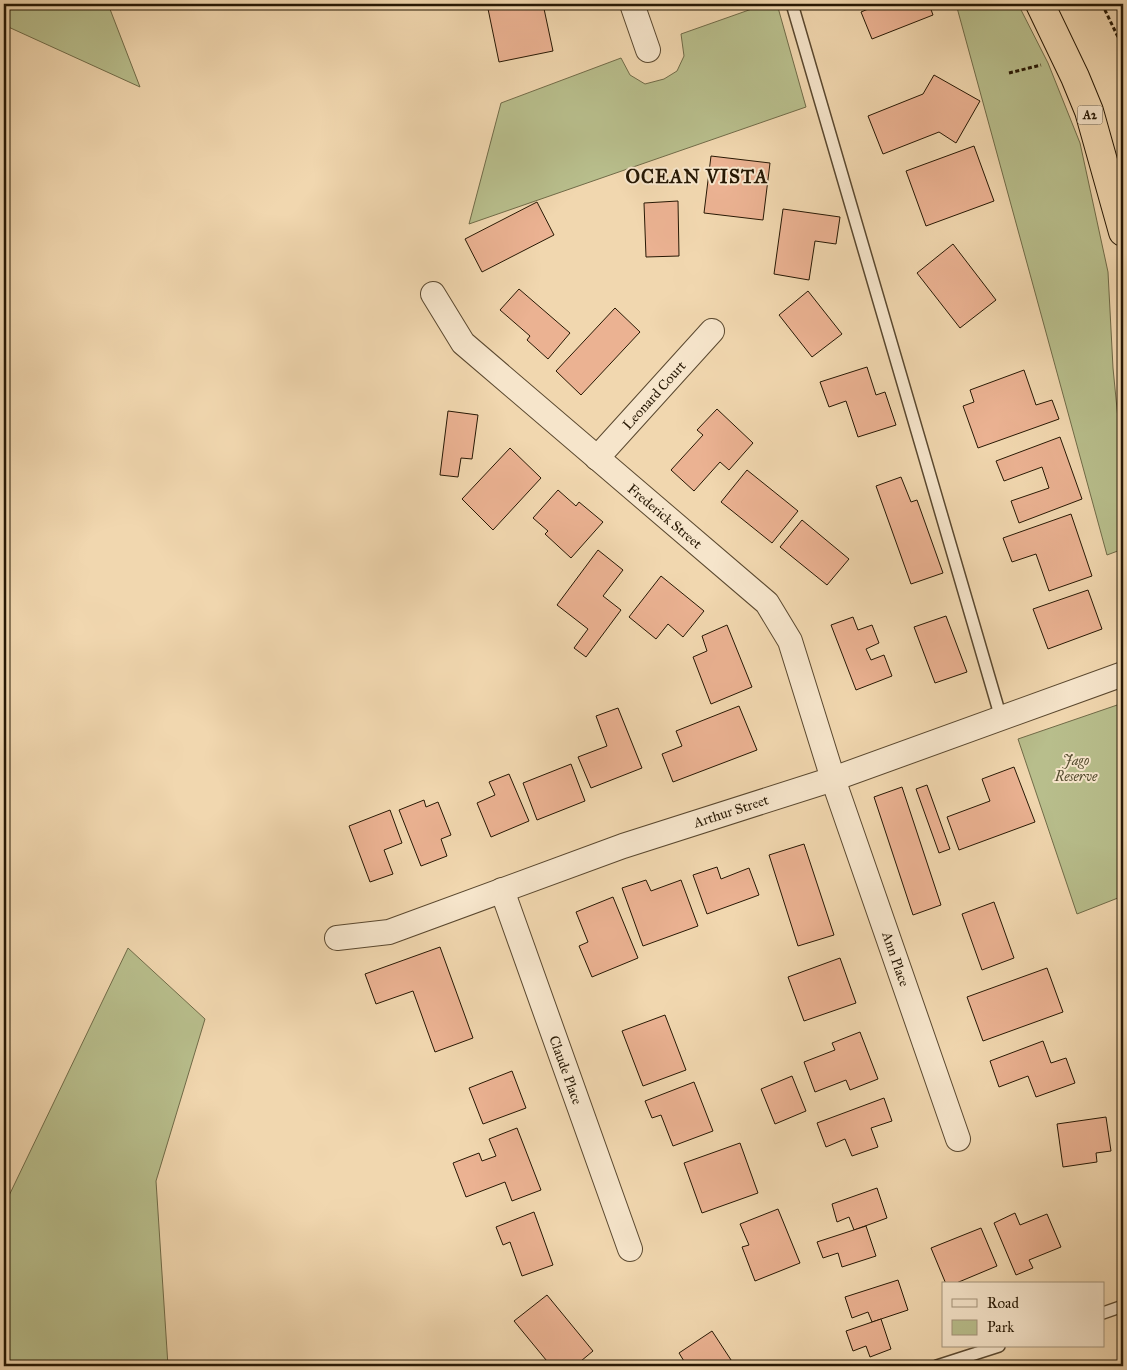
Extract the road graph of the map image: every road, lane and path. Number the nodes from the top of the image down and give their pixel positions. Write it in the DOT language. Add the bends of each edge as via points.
graph roads {
  1 [pos="632,4"];
  2 [pos="792,4"];
  3 [pos="1040,4"];
  4 [pos="1102,4"];
  5 [pos="648,50"];
  6 [pos="1123,51"];
  7 [pos="1066,59"];
  8 [pos="1008,73"];
  9 [pos="1123,232"];
  10 [pos="433,294"];
  11 [pos="712,331"];
  12 [pos="597,458"];
  13 [pos="1123,674"];
  14 [pos="1001,718"];
  15 [pos="833,778"];
  16 [pos="502,890"];
  17 [pos="337,938"];
  18 [pos="958,1139"];
  19 [pos="630,1249"];
  20 [pos="1123,1306"];
  21 [pos="1104,1313"];
  22 [pos="993,1348"];
  23 [pos="937,1366"];
  1 -- 5 [label="street"];
  2 -- 14 [label="lane"];
  3 -- 7 [label="highway, A2"];
  4 -- 6 [label="path"];
  7 -- 8 [label="path"];
  7 -- 9 [label="highway, A2" via="1089,111"];
  10 -- 12 [label="street, Frederick Street" via="463,343"];
  11 -- 12 [label="street, Leonard Court"];
  12 -- 15 [label="street, Frederick Street" via="767,603 790,641"];
  13 -- 14 [label="street, Arthur Street"];
  14 -- 15 [label="street, Arthur Street"];
  15 -- 16 [label="street, Arthur Street" via="623,846"];
  15 -- 18 [label="street, Ann Place"];
  16 -- 17 [label="street, Arthur Street" via="389,932"];
  16 -- 19 [label="street, Claude Place"];
  20 -- 21 [label="lane"];
  22 -- 23 [label="lane"];
}
